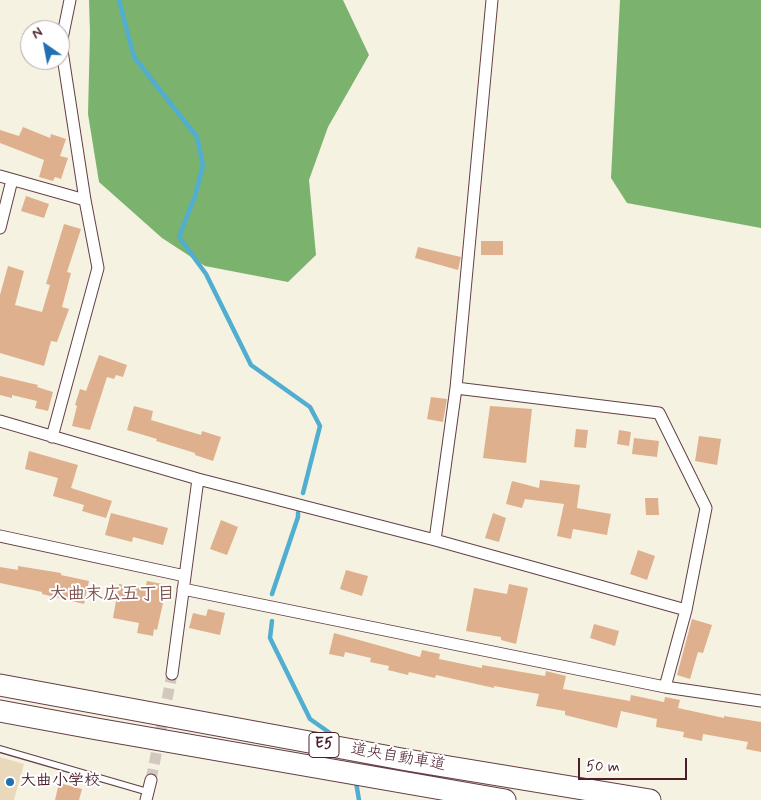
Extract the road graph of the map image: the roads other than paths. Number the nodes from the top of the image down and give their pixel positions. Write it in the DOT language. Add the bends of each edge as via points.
graph roads {
  1 [pos="70,0"];
  2 [pos="492,0"];
  3 [pos="0,176"];
  4 [pos="12,180"];
  5 [pos="85,200"];
  6 [pos="0,228"];
  7 [pos="456,388"];
  8 [pos="0,422"];
  9 [pos="52,437"];
  10 [pos="198,479"];
  11 [pos="0,536"];
  12 [pos="436,540"];
  13 [pos="185,576"];
  14 [pos="183,589"];
  15 [pos="686,610"];
  16 [pos="172,674"];
  17 [pos="0,685"];
  18 [pos="665,687"];
  19 [pos="761,701"];
  20 [pos="0,711"];
  21 [pos="0,749"];
  22 [pos="151,780"];
  23 [pos="147,796"];
  24 [pos="504,800"];
  25 [pos="650,800"];
  1 -- 5 [label="street" via="61,44"];
  2 -- 7 [label="street"];
  3 -- 4 [label="street"];
  4 -- 5 [label="street"];
  4 -- 6 [label="street"];
  5 -- 9 [label="street" via="98,268"];
  7 -- 12 [label="street"];
  7 -- 15 [label="street" via="659,414 706,508"];
  8 -- 9 [label="street"];
  9 -- 10 [label="street"];
  10 -- 12 [label="street"];
  10 -- 13 [label="street"];
  11 -- 13 [label="street"];
  12 -- 15 [label="street"];
  13 -- 14 [label="street"];
  14 -- 16 [label="street"];
  14 -- 18 [label="street"];
  15 -- 18 [label="street"];
  17 -- 25 [label="highway, 道央自動車道 / E5" via="398,758"];
  18 -- 19 [label="street"];
  20 -- 24 [label="highway, 道央自動車道 / E5"];
  21 -- 23 [label="lane"];
  22 -- 23 [label="street"];
}
